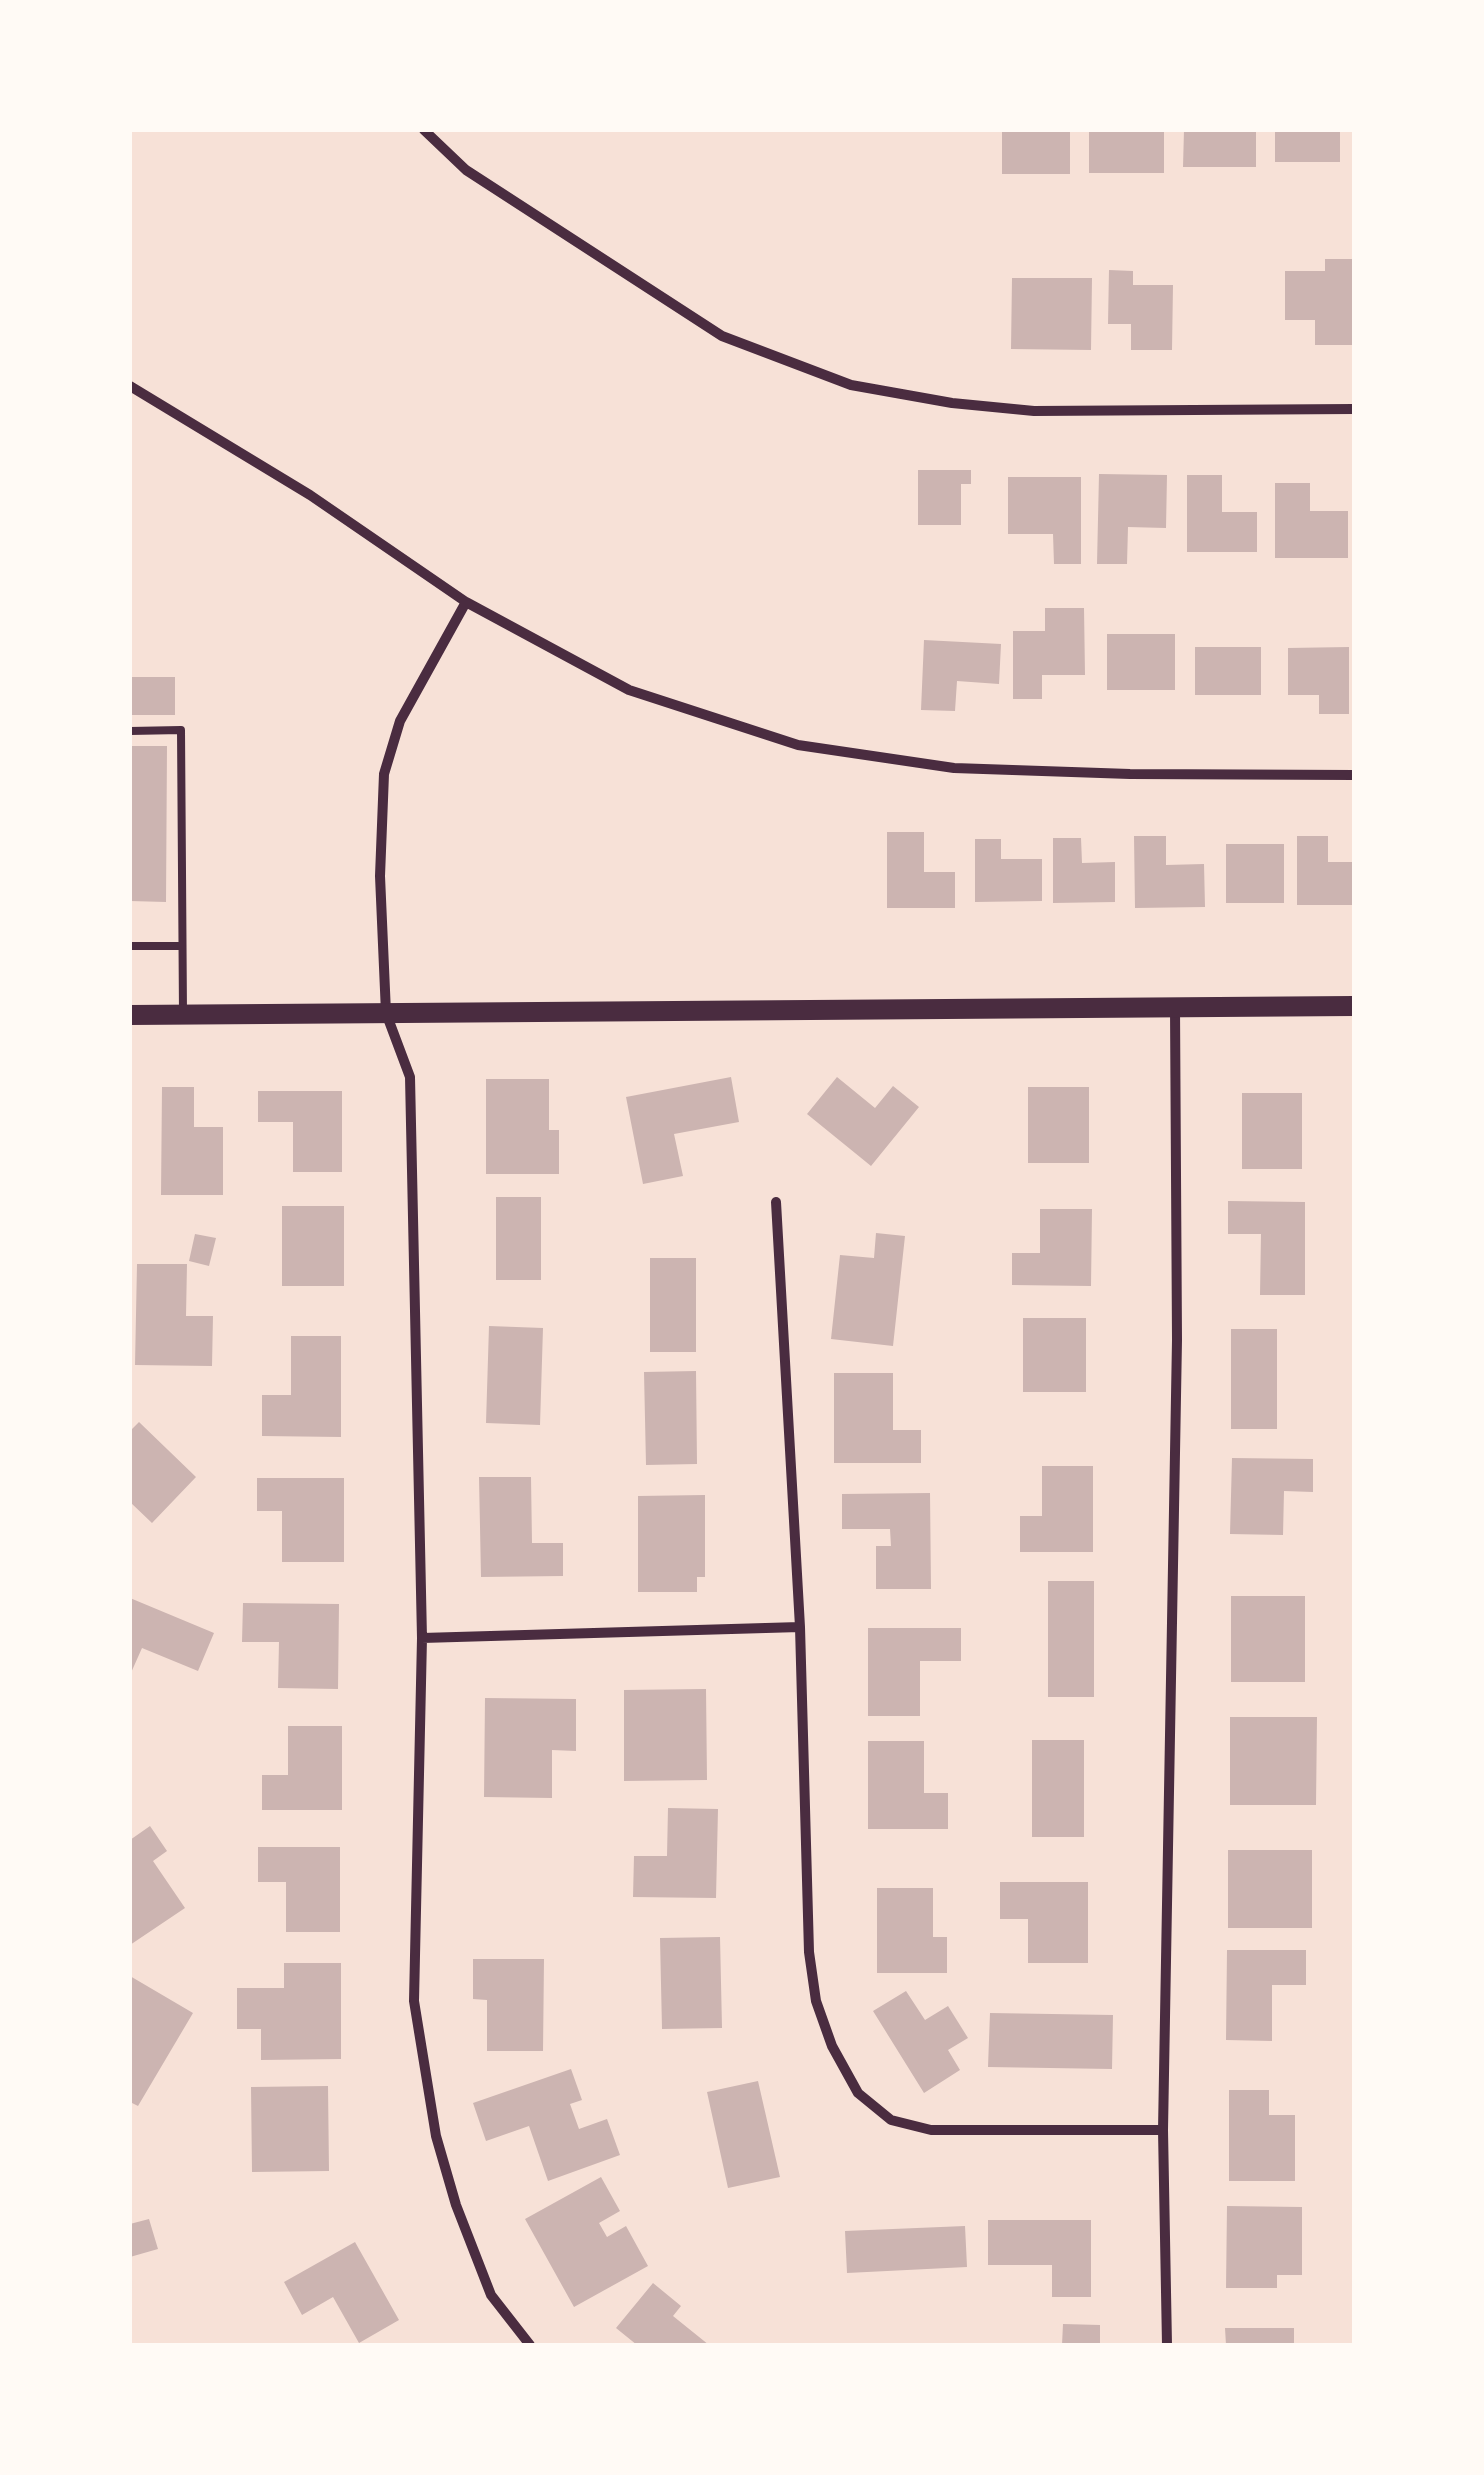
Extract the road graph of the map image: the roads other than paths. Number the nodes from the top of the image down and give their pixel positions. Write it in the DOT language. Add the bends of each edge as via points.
graph roads {
  1 [pos="424,130"];
  2 [pos="130,386"];
  3 [pos="1354,408"];
  4 [pos="466,602"];
  5 [pos="130,731"];
  6 [pos="1354,775"];
  7 [pos="130,946"];
  8 [pos="181,946"];
  9 [pos="1354,1006"];
  10 [pos="1176,1008"];
  11 [pos="386,1013"];
  12 [pos="183,1014"];
  13 [pos="130,1015"];
  14 [pos="776,1202"];
  15 [pos="800,1626"];
  16 [pos="422,1638"];
  17 [pos="1163,2130"];
  18 [pos="530,2345"];
  19 [pos="1166,2345"];
  1 -- 3 [label="street" via="466,170 722,336 851,384 1034,412"];
  2 -- 4 [label="street" via="310,495"];
  4 -- 6 [label="street" via="629,690 798,744 954,768"];
  4 -- 11 [label="street" via="400,721 384,774"];
  5 -- 8 [label="lane" via="181,730"];
  7 -- 8 [label="lane"];
  8 -- 12 [label="lane"];
  9 -- 10 [label="main road"];
  10 -- 11 [label="main road"];
  10 -- 17 [label="street"];
  11 -- 12 [label="main road"];
  11 -- 16 [label="street" via="410,1077"];
  12 -- 13 [label="main road"];
  14 -- 15 [label="street"];
  15 -- 16 [label="street"];
  15 -- 17 [label="street" via="809,1952 816,2001 858,2093 891,2120 931,2130"];
  16 -- 18 [label="street" via="414,2001 426,2086 456,2205 491,2295"];
  17 -- 19 [label="street"];
}
